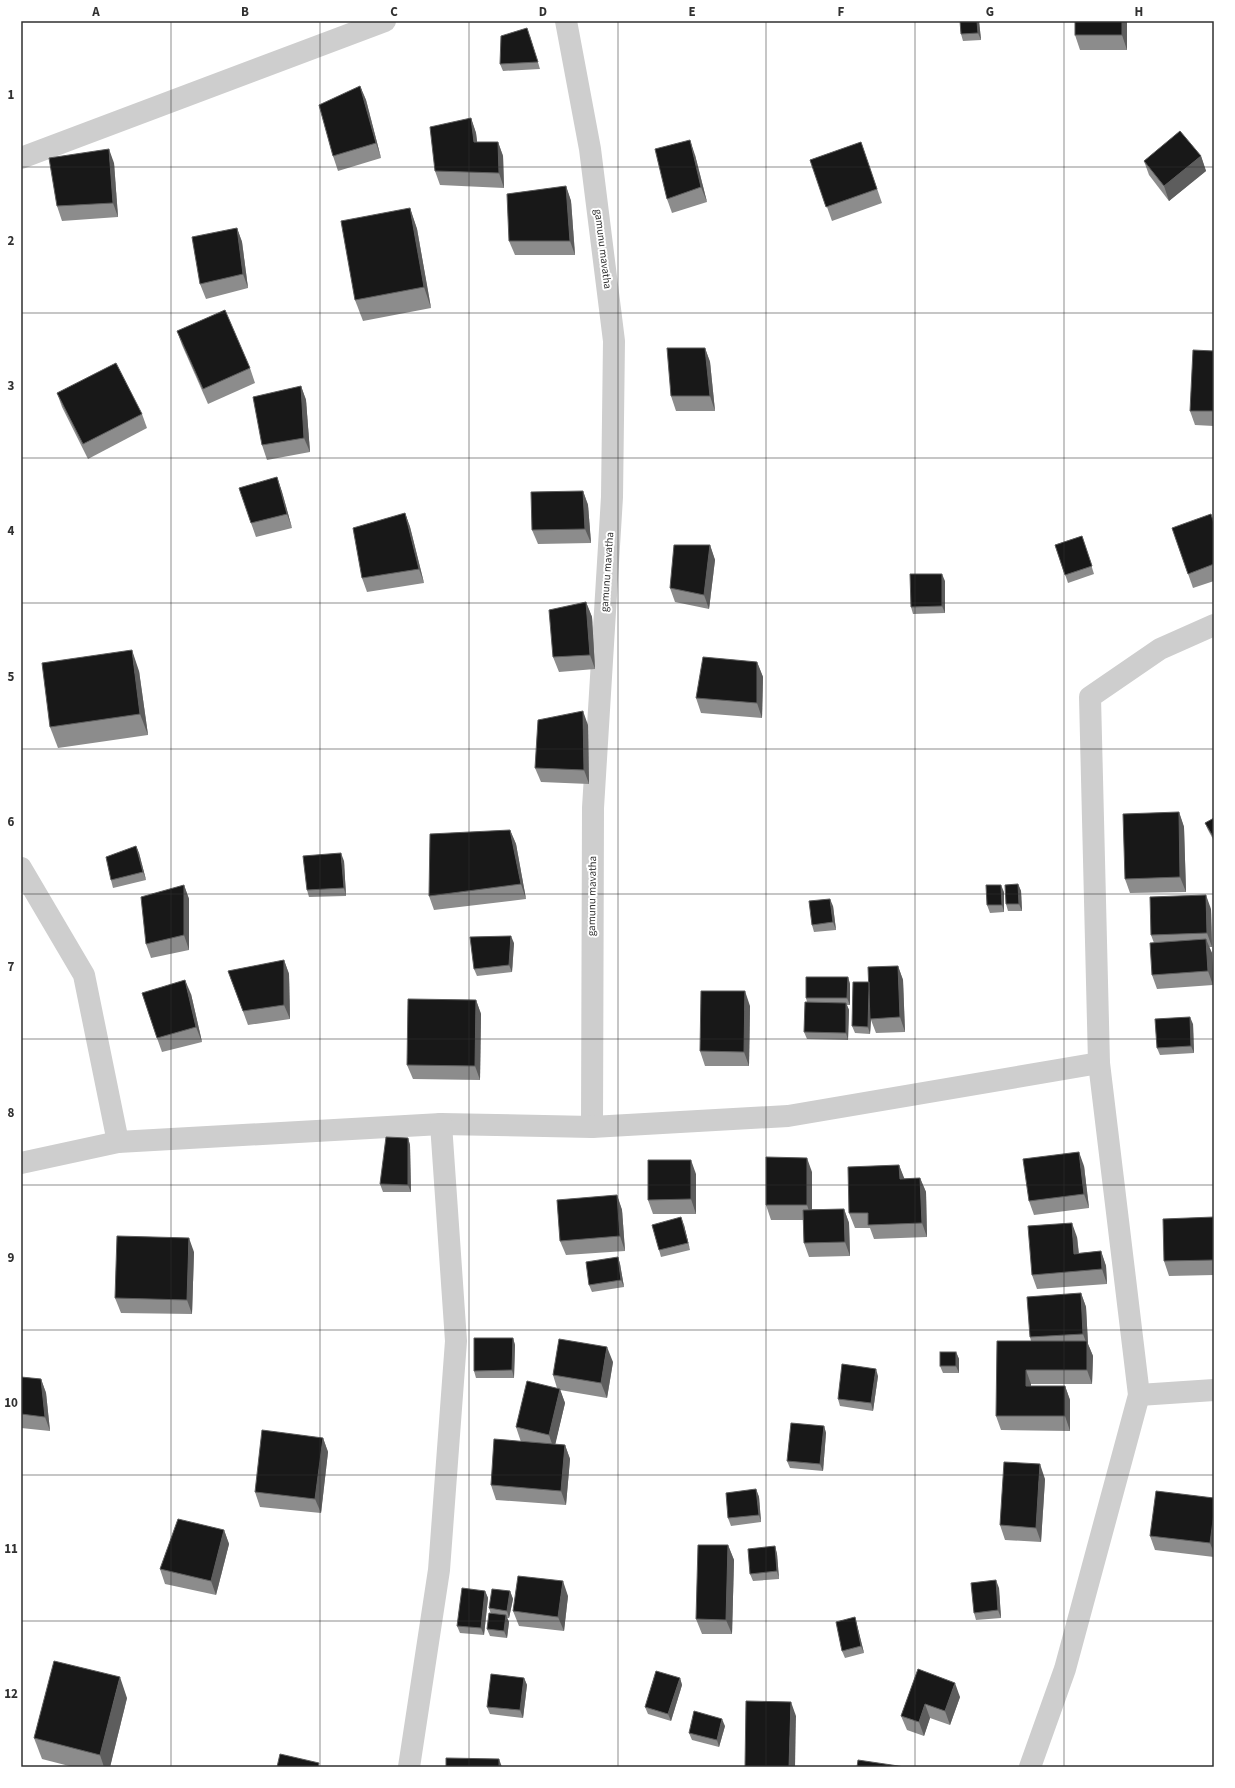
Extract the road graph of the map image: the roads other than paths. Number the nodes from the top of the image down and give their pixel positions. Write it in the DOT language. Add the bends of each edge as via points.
graph roads {
  1 [pos="385,21"];
  2 [pos="566,21"];
  3 [pos="21,158"];
  4 [pos="1214,626"];
  5 [pos="21,868"];
  6 [pos="1099,1063"];
  7 [pos="441,1124"];
  8 [pos="592,1127"];
  9 [pos="118,1142"];
  10 [pos="21,1163"];
  11 [pos="1214,1390"];
  12 [pos="1139,1395"];
  13 [pos="409,1767"];
  14 [pos="1030,1767"];
  1 -- 3 [label="street"];
  2 -- 8 [label="street, gamunu mavatha" via="590,149 614,341 612,497 593,808"];
  4 -- 6 [label="street" via="1160,649 1090,697"];
  5 -- 9 [label="street" via="84,975"];
  6 -- 8 [label="street" via="788,1116"];
  6 -- 12 [label="street"];
  7 -- 8 [label="street"];
  7 -- 9 [label="street"];
  7 -- 13 [label="street" via="456,1342 439,1570"];
  9 -- 10 [label="street"];
  11 -- 12 [label="street"];
  12 -- 14 [label="street" via="1065,1669"];
}
